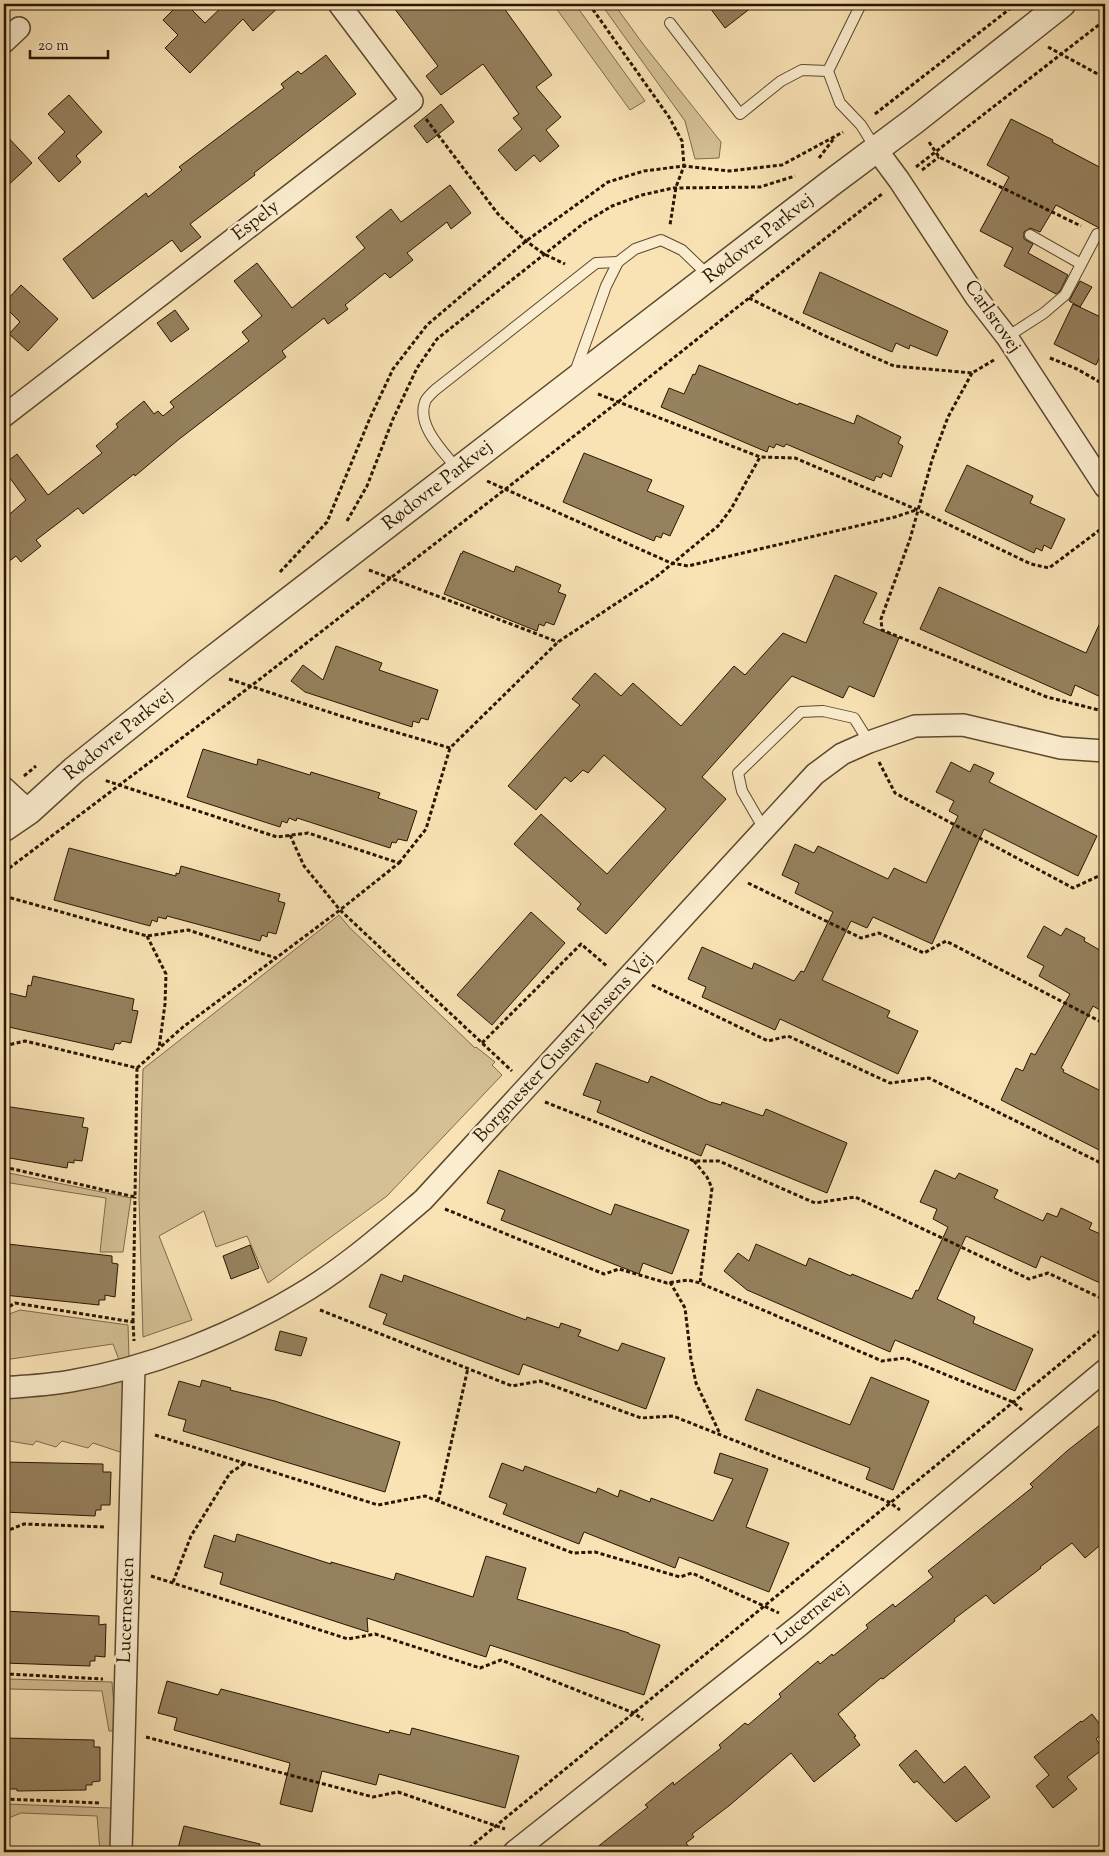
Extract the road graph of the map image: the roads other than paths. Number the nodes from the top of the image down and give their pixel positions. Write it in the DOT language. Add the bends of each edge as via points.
graph roads {
  1 [pos="339,4"];
  2 [pos="861,4"];
  3 [pos="1062,4"];
  4 [pos="670,24"];
  5 [pos="828,70"];
  6 [pos="876,149"];
  7 [pos="1097,234"];
  8 [pos="1030,236"];
  9 [pos="618,262"];
  10 [pos="1081,264"];
  11 [pos="710,277"];
  12 [pos="1010,343"];
  13 [pos="571,384"];
  14 [pos="4,416"];
  15 [pos="458,470"];
  16 [pos="1105,487"];
  17 [pos="868,742"];
  18 [pos="1105,751"];
  19 [pos="4,788"];
  20 [pos="29,811"];
  21 [pos="4,828"];
  22 [pos="764,829"];
  23 [pos="134,1367"];
  24 [pos="1105,1370"];
  25 [pos="4,1388"];
  26 [pos="121,1852"];
  27 [pos="514,1852"];
  1 -- 14 [label="street, Espely" via="412,101"];
  2 -- 5 [label="lane"];
  3 -- 6 [label="street, Rødovre Parkvej"];
  4 -- 5 [label="lane" via="740,114 781,81 802,70"];
  5 -- 6 [label="lane" via="840,103 861,125"];
  6 -- 11 [label="street, Rødovre Parkvej"];
  6 -- 12 [label="street, Carlsrovej"];
  7 -- 10 [label="lane"];
  8 -- 10 [label="lane"];
  9 -- 11 [label="lane" via="635,249 661,240 682,250"];
  9 -- 13 [label="lane" via="606,286"];
  9 -- 15 [label="lane" via="596,263 435,390 425,402 424,420 429,432"];
  10 -- 12 [label="lane" via="1065,295"];
  11 -- 13 [label="street, Rødovre Parkvej"];
  12 -- 16 [label="street, Carlsrovej"];
  13 -- 15 [label="street, Rødovre Parkvej"];
  15 -- 20 [label="street, Rødovre Parkvej" via="200,669 74,770"];
  17 -- 18 [label="street, Borgmester Gustav Jensens Vej" via="915,726 963,725 1061,748"];
  17 -- 22 [label="street, Borgmester Gustav Jensens Vej" via="842,754 815,774"];
  17 -- 22 [label="lane" via="854,718 823,711 801,712 738,773 742,791"];
  19 -- 20 [label="street"];
  20 -- 21 [label="street, Rødovre Parkvej"];
  22 -- 23 [label="street, Borgmester Gustav Jensens Vej" via="423,1200 362,1252 298,1296 231,1332"];
  23 -- 25 [label="street, Borgmester Gustav Jensens Vej" via="71,1381"];
  23 -- 26 [label="street, Lucernestien"];
  24 -- 27 [label="street, Lucernevej" via="800,1625"];
}
